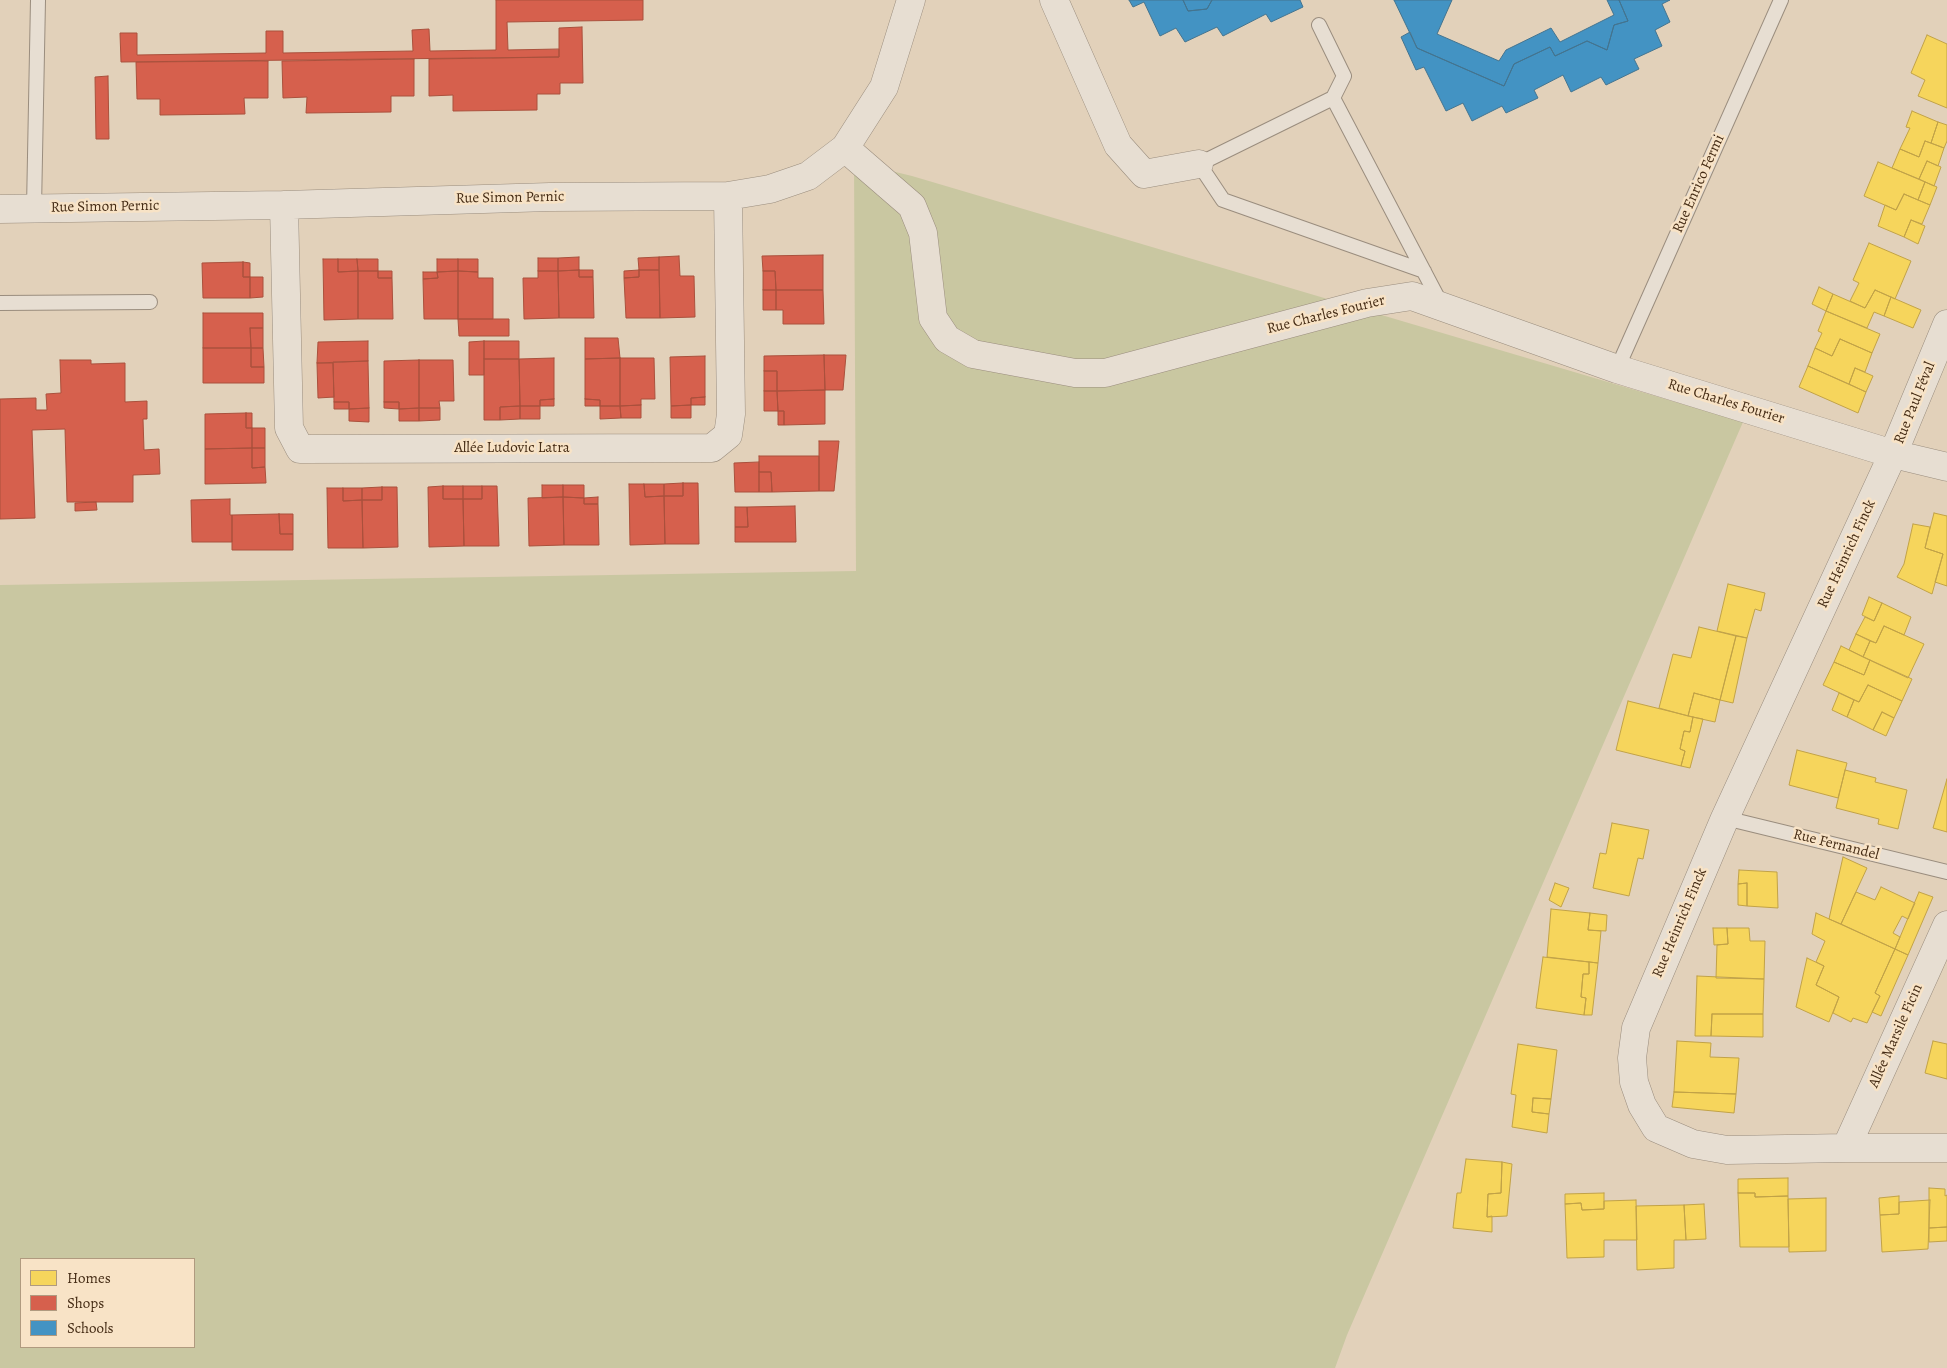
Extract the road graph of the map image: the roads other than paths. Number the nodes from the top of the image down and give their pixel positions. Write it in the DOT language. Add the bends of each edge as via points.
graph roads {
  1 [pos="38,0"];
  2 [pos="910,0"];
  3 [pos="1054,0"];
  4 [pos="1781,0"];
  5 [pos="1319,25"];
  6 [pos="1333,98"];
  7 [pos="845,148"];
  8 [pos="1199,164"];
  9 [pos="728,196"];
  10 [pos="284,204"];
  11 [pos="34,208"];
  12 [pos="0,209"];
  13 [pos="1424,271"];
  14 [pos="0,302"];
  15 [pos="150,302"];
  16 [pos="1442,307"];
  17 [pos="1947,324"];
  18 [pos="1616,369"];
  19 [pos="1894,454"];
  20 [pos="1947,467"];
  21 [pos="1725,818"];
  22 [pos="1947,872"];
  23 [pos="1947,925"];
  24 [pos="1846,1148"];
  25 [pos="1947,1148"];
  1 -- 11 [label="lane"];
  2 -- 7 [label="street, Rue Simon Pernic" via="884,87"];
  3 -- 8 [label="street" via="1118,145 1144,174"];
  4 -- 18 [label="lane, Rue Enrico Fermi"];
  5 -- 6 [label="lane" via="1344,76"];
  6 -- 8 [label="lane"];
  6 -- 13 [label="lane"];
  7 -- 9 [label="street, Rue Simon Pernic" via="808,176 770,189"];
  7 -- 16 [label="street, Rue Charles Fourier" via="912,206 923,234 933,318 947,339 973,354 1075,373 1105,373 1367,302 1412,296"];
  8 -- 13 [label="lane" via="1223,200"];
  9 -- 10 [label="street, Rue Simon Pernic"];
  9 -- 10 [label="street, Allée Ludovic Latra" via="731,414 728,435 712,448 300,449 289,428"];
  10 -- 11 [label="street, Rue Simon Pernic"];
  11 -- 12 [label="street, Rue Simon Pernic"];
  13 -- 16 [label="lane"];
  14 -- 15 [label="lane"];
  16 -- 18 [label="street, Rue Charles Fourier"];
  17 -- 19 [label="street, Rue Paul Féval"];
  18 -- 19 [label="street, Rue Charles Fourier"];
  19 -- 20 [label="street, Rue Charles Fourier"];
  19 -- 21 [label="street, Rue Heinrich Finck"];
  21 -- 22 [label="lane, Rue Fernandel"];
  21 -- 24 [label="street, Rue Heinrich Finck" via="1636,1028 1632,1058 1634,1082 1642,1105 1656,1128 1693,1144 1727,1150"];
  23 -- 24 [label="street, Allée Marsile Ficin"];
  24 -- 25 [label="street, Rue Heinrich Finck"];
}
